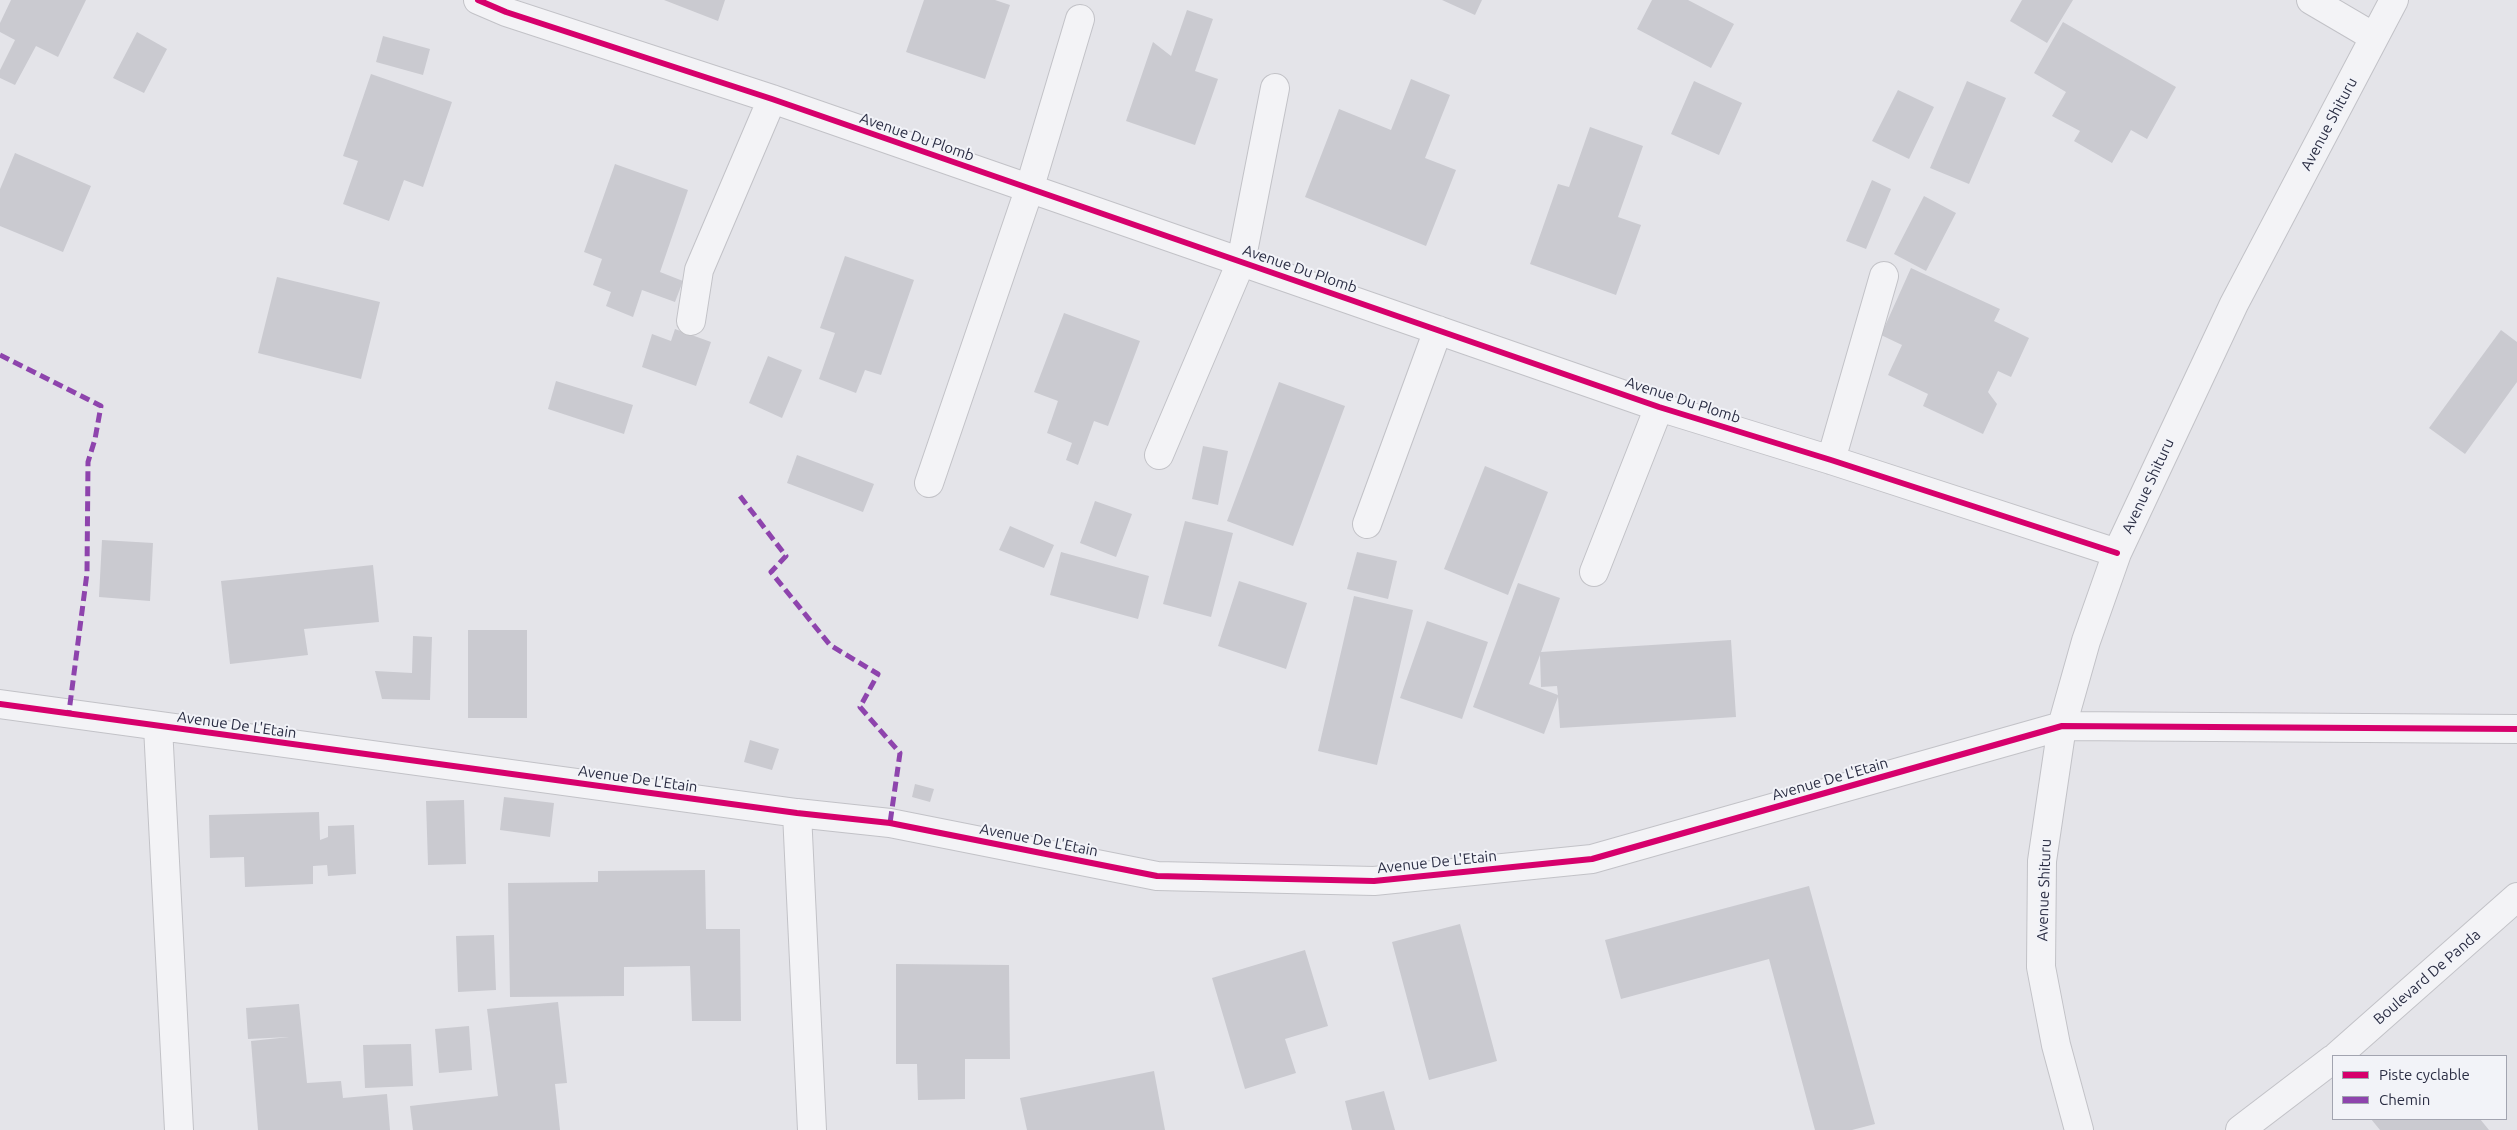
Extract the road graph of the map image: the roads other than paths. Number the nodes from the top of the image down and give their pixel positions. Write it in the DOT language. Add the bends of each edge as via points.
graph roads {
  1 [pos="478,0"];
  2 [pos="2311,0"];
  3 [pos="2394,0"];
  4 [pos="1080,20"];
  5 [pos="2374,37"];
  6 [pos="1275,88"];
  7 [pos="772,99"];
  8 [pos="1030,190"];
  9 [pos="1241,262"];
  10 [pos="1884,276"];
  11 [pos="691,320"];
  12 [pos="1438,330"];
  13 [pos="1659,407"];
  14 [pos="1159,455"];
  15 [pos="1830,460"];
  16 [pos="929,483"];
  17 [pos="1367,524"];
  18 [pos="2116,554"];
  19 [pos="1594,572"];
  20 [pos="0,704"];
  21 [pos="2062,726"];
  22 [pos="158,727"];
  23 [pos="2517,729"];
  24 [pos="797,813"];
  25 [pos="2517,897"];
  26 [pos="2338,1055"];
  27 [pos="2332,1060"];
  28 [pos="178,1130"];
  29 [pos="812,1130"];
  30 [pos="2079,1130"];
  31 [pos="2240,1130"];
  1 -- 7 [label="street, Avenue Du Plomb"];
  2 -- 5 [label="street"];
  3 -- 5 [label="street, Avenue Shituru"];
  4 -- 8 [label="street"];
  5 -- 18 [label="street, Avenue Shituru" via="2234,304"];
  6 -- 9 [label="street"];
  7 -- 8 [label="street, Avenue Du Plomb"];
  7 -- 11 [label="street" via="698,270"];
  8 -- 9 [label="street, Avenue Du Plomb"];
  8 -- 16 [label="street"];
  9 -- 12 [label="street, Avenue Du Plomb"];
  9 -- 14 [label="street"];
  10 -- 15 [label="street"];
  12 -- 13 [label="street, Avenue Du Plomb"];
  12 -- 17 [label="street"];
  13 -- 15 [label="street, Avenue Du Plomb"];
  13 -- 19 [label="street"];
  15 -- 18 [label="street, Avenue Du Plomb"];
  18 -- 21 [label="street, Avenue Shituru" via="2086,641"];
  20 -- 22 [label="street, Avenue De L'Etain"];
  21 -- 23 [label="street, Avenue De L'Etain"];
  21 -- 24 [label="street, Avenue De L'Etain" via="1592,859 1374,881 1156,876 890,823"];
  21 -- 30 [label="street, Avenue Shituru" via="2042,861 2041,967 2056,1045"];
  22 -- 24 [label="street, Avenue De L'Etain"];
  22 -- 28 [label="street"];
  24 -- 29 [label="street"];
  25 -- 26 [label="street, Boulevard De Panda"];
  27 -- 31 [label="street"];
}
